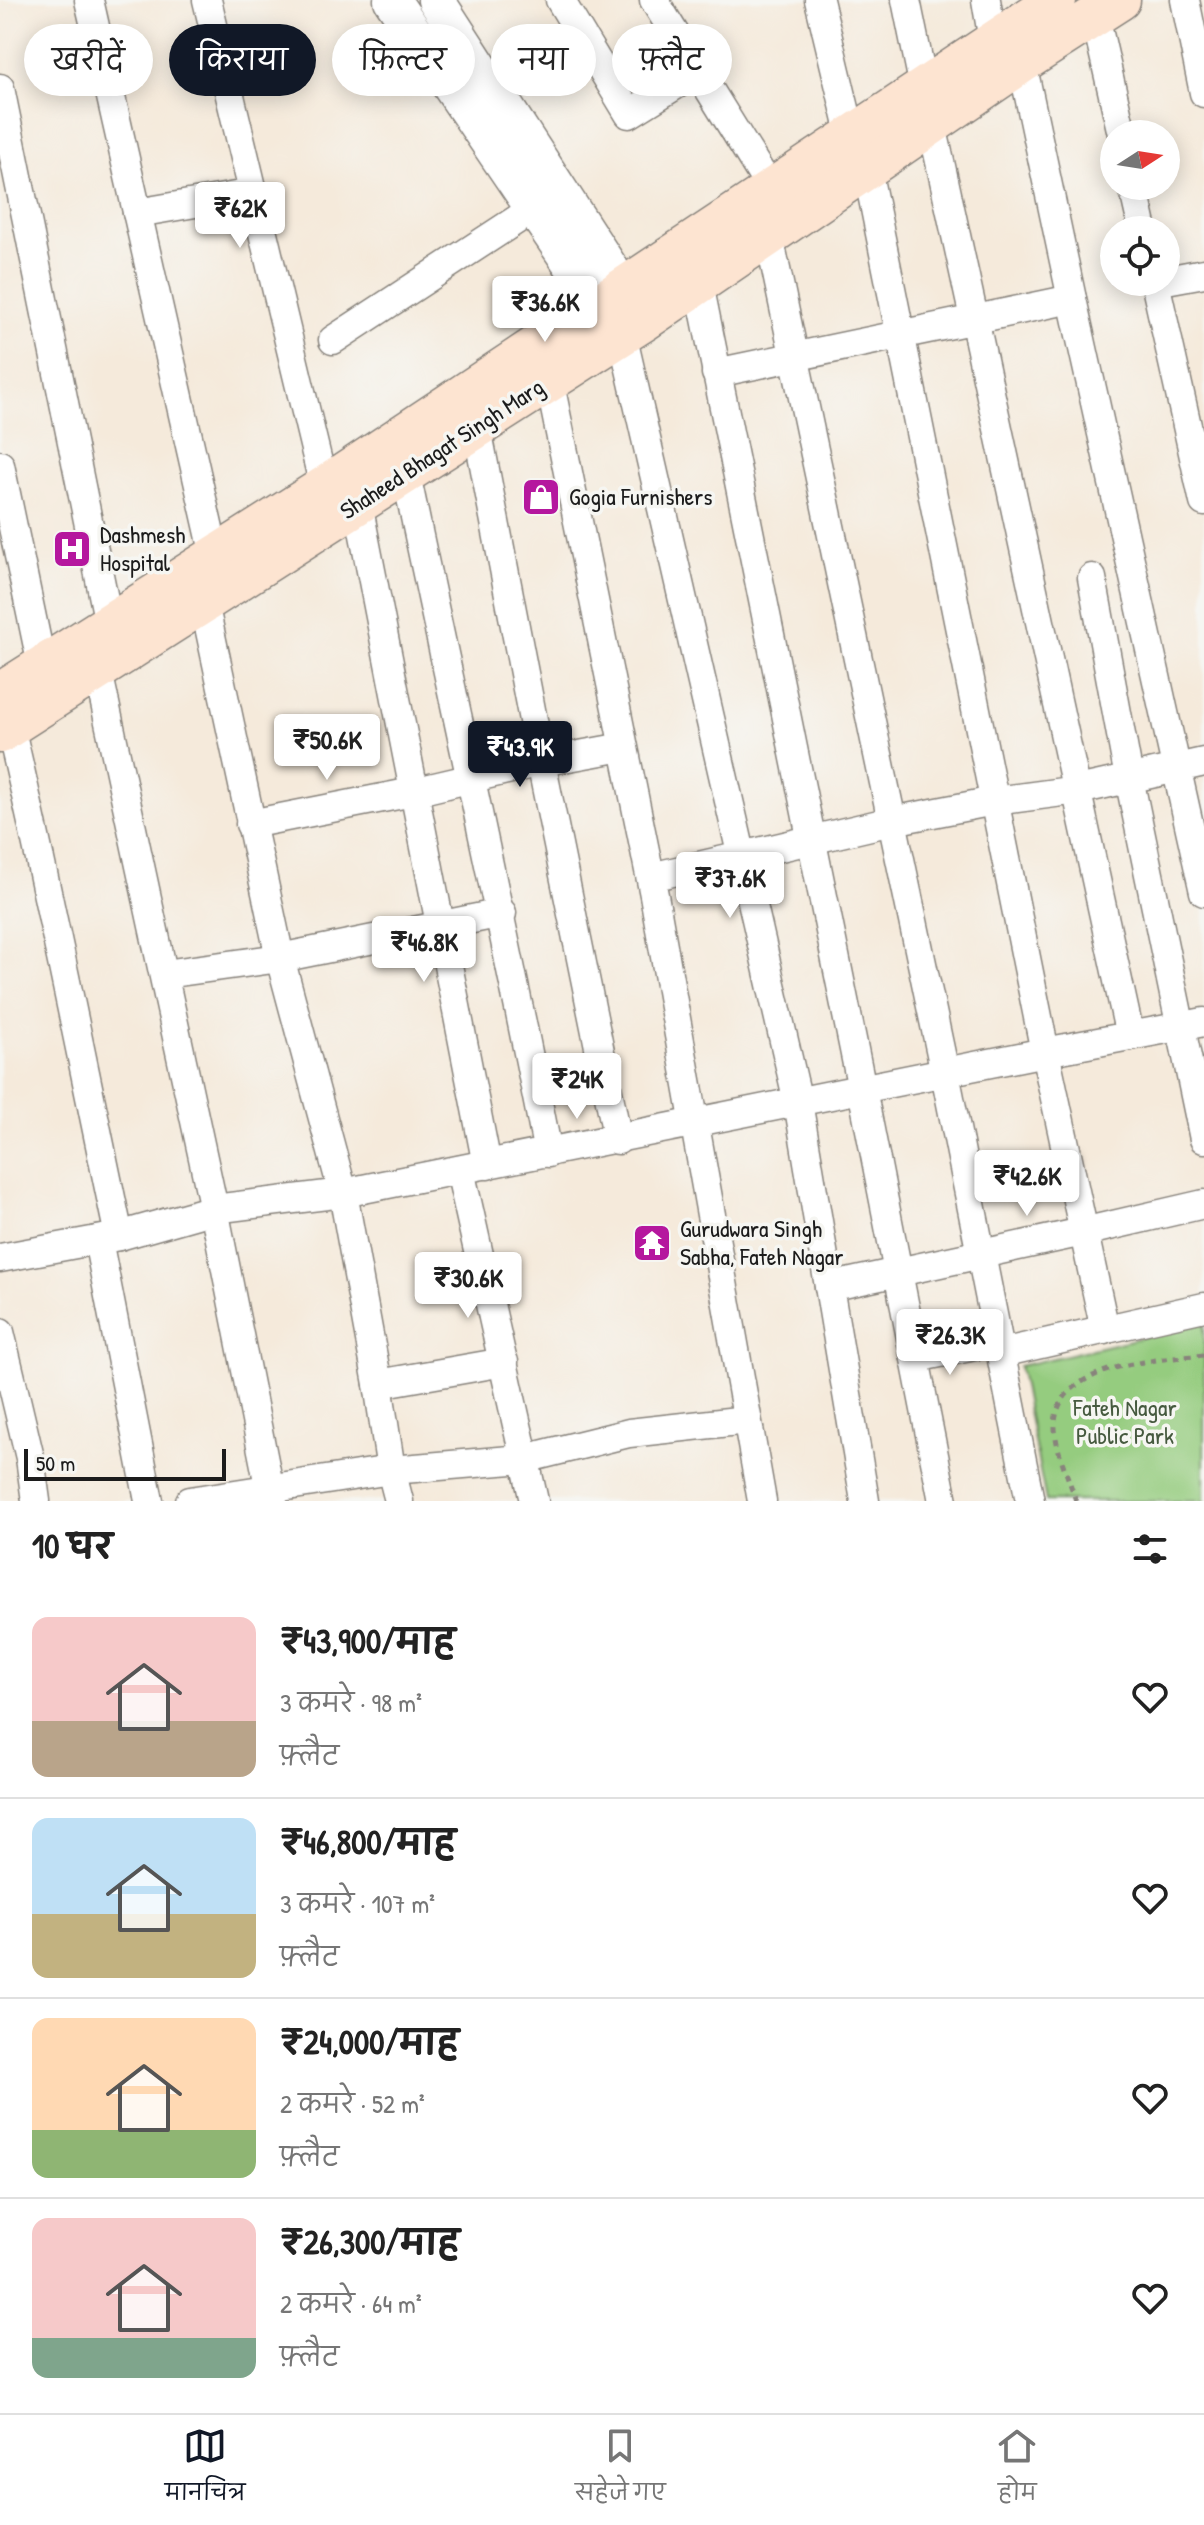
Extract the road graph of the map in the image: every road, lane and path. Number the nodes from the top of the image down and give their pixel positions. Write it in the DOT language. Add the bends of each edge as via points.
graph roads {
  1 [pos="89,0"];
  2 [pos="207,0"];
  3 [pos="392,0"];
  4 [pos="436,0"];
  5 [pos="560,0"];
  6 [pos="654,0"];
  7 [pos="819,0"];
  8 [pos="906,0"];
  9 [pos="986,0"];
  10 [pos="1056,0"];
  11 [pos="1185,0"];
  12 [pos="1107,8"];
  13 [pos="669,24"];
  14 [pos="1007,52"];
  15 [pos="1203,82"];
  16 [pos="612,86"];
  17 [pos="0,88"];
  18 [pos="618,96"];
  19 [pos="658,96"];
  20 [pos="713,96"];
  21 [pos="928,106"];
  22 [pos="1120,120"];
  23 [pos="860,153"];
  24 [pos="772,191"];
  25 [pos="253,193"];
  26 [pos="533,209"];
  27 [pos="137,213"];
  28 [pos="769,236"];
  29 [pos="1204,273"];
  30 [pos="1180,277"];
  31 [pos="699,284"];
  32 [pos="1158,296"];
  33 [pos="1072,299"];
  34 [pos="622,312"];
  35 [pos="976,319"];
  36 [pos="901,335"];
  37 [pos="333,340"];
  38 [pos="795,357"];
  39 [pos="716,373"];
  40 [pos="549,379"];
  41 [pos="477,428"];
  42 [pos="0,465"];
  43 [pos="406,474"];
  44 [pos="1203,495"];
  45 [pos="341,496"];
  46 [pos="215,556"];
  47 [pos="1092,578"];
  48 [pos="204,603"];
  49 [pos="109,624"];
  50 [pos="42,666"];
  51 [pos="98,671"];
  52 [pos="3,717"];
  53 [pos="623,747"];
  54 [pos="541,762"];
  55 [pos="1190,764"];
  56 [pos="1129,778"];
  57 [pos="470,780"];
  58 [pos="1078,790"];
  59 [pos="413,792"];
  60 [pos="994,801"];
  61 [pos="892,821"];
  62 [pos="250,824"];
  63 [pos="811,839"];
  64 [pos="742,856"];
  65 [pos="651,877"];
  66 [pos="1204,892"];
  67 [pos="502,913"];
  68 [pos="439,926"];
  69 [pos="280,958"];
  70 [pos="164,974"];
  71 [pos="1192,1024"];
  72 [pos="1130,1036"];
  73 [pos="1045,1052"];
  74 [pos="945,1073"];
  75 [pos="862,1089"];
  76 [pos="798,1102"];
  77 [pos="696,1123"];
  78 [pos="1204,1139"];
  79 [pos="618,1140"];
  80 [pos="548,1153"];
  81 [pos="474,1167"];
  82 [pos="343,1193"];
  83 [pos="1204,1204"];
  84 [pos="214,1209"];
  85 [pos="1083,1232"];
  86 [pos="108,1238"];
  87 [pos="981,1255"];
  88 [pos="0,1258"];
  89 [pos="898,1272"];
  90 [pos="829,1287"];
  91 [pos="1204,1307"];
  92 [pos="1105,1330"];
  93 [pos="0,1332"];
  94 [pos="988,1350"];
  95 [pos="1204,1355"];
  96 [pos="915,1358"];
  97 [pos="504,1362"];
  98 [pos="378,1384"];
  99 [pos="747,1420"];
  100 [pos="524,1459"];
  101 [pos="391,1470"];
  102 [pos="270,1494"];
  103 [pos="36,1501"];
  104 [pos="149,1501"];
  105 [pos="190,1501"];
  106 [pos="399,1501"];
  107 [pos="534,1501"];
  108 [pos="762,1501"];
  109 [pos="865,1501"];
  110 [pos="943,1501"];
  111 [pos="1030,1501"];
  112 [pos="1076,1501"];
  1 -- 27 [label="street"];
  2 -- 25 [label="street"];
  3 -- 26 [label="street"];
  4 -- 34 [label="street"];
  5 -- 16 [label="street"];
  6 -- 13 [label="street"];
  7 -- 23 [label="street"];
  8 -- 21 [label="street"];
  9 -- 14 [label="street"];
  10 -- 14 [label="main road, Shaheed Bhagat Singh Marg"];
  11 -- 15 [label="street"];
  12 -- 14 [label="main road, Shaheed Bhagat Singh Marg"];
  12 -- 22 [label="street"];
  14 -- 21 [label="main road, Shaheed Bhagat Singh Marg"];
  14 -- 33 [label="street"];
  17 -- 49 [label="street"];
  18 -- 19 [label="street" via="629,114"];
  20 -- 24 [label="street"];
  21 -- 23 [label="main road, Shaheed Bhagat Singh Marg"];
  21 -- 35 [label="street"];
  23 -- 24 [label="main road, Shaheed Bhagat Singh Marg"];
  23 -- 28 [label="main road, Shaheed Bhagat Singh Marg"];
  23 -- 36 [label="street"];
  24 -- 34 [label="main road, Shaheed Bhagat Singh Marg"];
  25 -- 27 [label="street"];
  25 -- 45 [label="street"];
  26 -- 34 [label="street"];
  26 -- 37 [label="street"];
  27 -- 46 [label="street"];
  28 -- 31 [label="main road, Shaheed Bhagat Singh Marg"];
  28 -- 38 [label="street"];
  29 -- 30 [label="street"];
  31 -- 34 [label="main road, Shaheed Bhagat Singh Marg"];
  31 -- 39 [label="street"];
  32 -- 44 [label="street"];
  33 -- 35 [label="street"];
  33 -- 55 [label="street"];
  34 -- 40 [label="main road, Shaheed Bhagat Singh Marg"];
  34 -- 45 [label="main road, Shaheed Bhagat Singh Marg"];
  34 -- 64 [label="street"];
  35 -- 36 [label="street"];
  35 -- 58 [label="street"];
  36 -- 38 [label="street"];
  36 -- 60 [label="street"];
  38 -- 39 [label="street"];
  38 -- 61 [label="street"];
  39 -- 63 [label="street"];
  40 -- 41 [label="main road, Shaheed Bhagat Singh Marg"];
  40 -- 53 [label="street"];
  41 -- 43 [label="main road, Shaheed Bhagat Singh Marg"];
  41 -- 54 [label="street"];
  42 -- 50 [label="street"];
  43 -- 45 [label="main road, Shaheed Bhagat Singh Marg"];
  43 -- 57 [label="street"];
  45 -- 46 [label="main road, Shaheed Bhagat Singh Marg"];
  45 -- 48 [label="main road, Shaheed Bhagat Singh Marg"];
  45 -- 59 [label="street"];
  46 -- 49 [label="main road, Shaheed Bhagat Singh Marg"];
  47 -- 56 [label="street"];
  48 -- 51 [label="main road, Shaheed Bhagat Singh Marg"];
  48 -- 62 [label="street"];
  49 -- 50 [label="main road, Shaheed Bhagat Singh Marg"];
  50 -- 52 [label="main road, Shaheed Bhagat Singh Marg"];
  51 -- 52 [label="main road, Shaheed Bhagat Singh Marg"];
  51 -- 70 [label="street"];
  52 -- 86 [label="street" via="47,882"];
  53 -- 54 [label="street"];
  53 -- 65 [label="street"];
  54 -- 57 [label="street"];
  54 -- 79 [label="street"];
  55 -- 56 [label="street"];
  55 -- 66 [label="street"];
  56 -- 58 [label="street"];
  56 -- 71 [label="street"];
  57 -- 59 [label="street"];
  57 -- 67 [label="street"];
  58 -- 60 [label="street"];
  58 -- 72 [label="street"];
  59 -- 62 [label="street"];
  59 -- 68 [label="street"];
  60 -- 61 [label="street"];
  60 -- 73 [label="street"];
  61 -- 63 [label="street"];
  61 -- 74 [label="street"];
  62 -- 69 [label="street"];
  63 -- 64 [label="street"];
  63 -- 75 [label="street"];
  64 -- 65 [label="street"];
  64 -- 76 [label="street"];
  65 -- 77 [label="street"];
  67 -- 68 [label="street"];
  67 -- 80 [label="street"];
  68 -- 69 [label="street"];
  68 -- 81 [label="street"];
  69 -- 70 [label="street"];
  69 -- 82 [label="street"];
  70 -- 84 [label="street"];
  71 -- 72 [label="street"];
  71 -- 78 [label="street"];
  72 -- 73 [label="street"];
  73 -- 74 [label="street"];
  73 -- 85 [label="street"];
  74 -- 75 [label="street"];
  74 -- 87 [label="street"];
  75 -- 76 [label="street"];
  75 -- 89 [label="street"];
  76 -- 77 [label="street"];
  76 -- 90 [label="street"];
  77 -- 79 [label="street"];
  77 -- 99 [label="street"];
  79 -- 80 [label="street"];
  80 -- 81 [label="street"];
  81 -- 82 [label="street"];
  81 -- 97 [label="street"];
  82 -- 84 [label="street"];
  82 -- 98 [label="street"];
  83 -- 85 [label="street"];
  84 -- 86 [label="street"];
  84 -- 102 [label="street"];
  85 -- 87 [label="street"];
  85 -- 92 [label="street"];
  86 -- 88 [label="street"];
  86 -- 104 [label="street"];
  87 -- 89 [label="street"];
  87 -- 94 [label="street"];
  89 -- 90 [label="street"];
  89 -- 96 [label="street"];
  90 -- 109 [label="street"];
  91 -- 92 [label="street"];
  92 -- 94 [label="street"];
  93 -- 103 [label="street"];
  94 -- 96 [label="street"];
  94 -- 111 [label="street"];
  95 -- 112 [label="path" via="1104,1371 1083,1380 1066,1396 1055,1428"];
  96 -- 110 [label="street"];
  97 -- 98 [label="street"];
  97 -- 100 [label="street"];
  98 -- 101 [label="street"];
  99 -- 100 [label="street" via="629,1433"];
  99 -- 108 [label="street"];
  100 -- 101 [label="street"];
  100 -- 107 [label="street"];
  101 -- 102 [label="street"];
  101 -- 106 [label="street"];
  102 -- 105 [label="street"];
}
